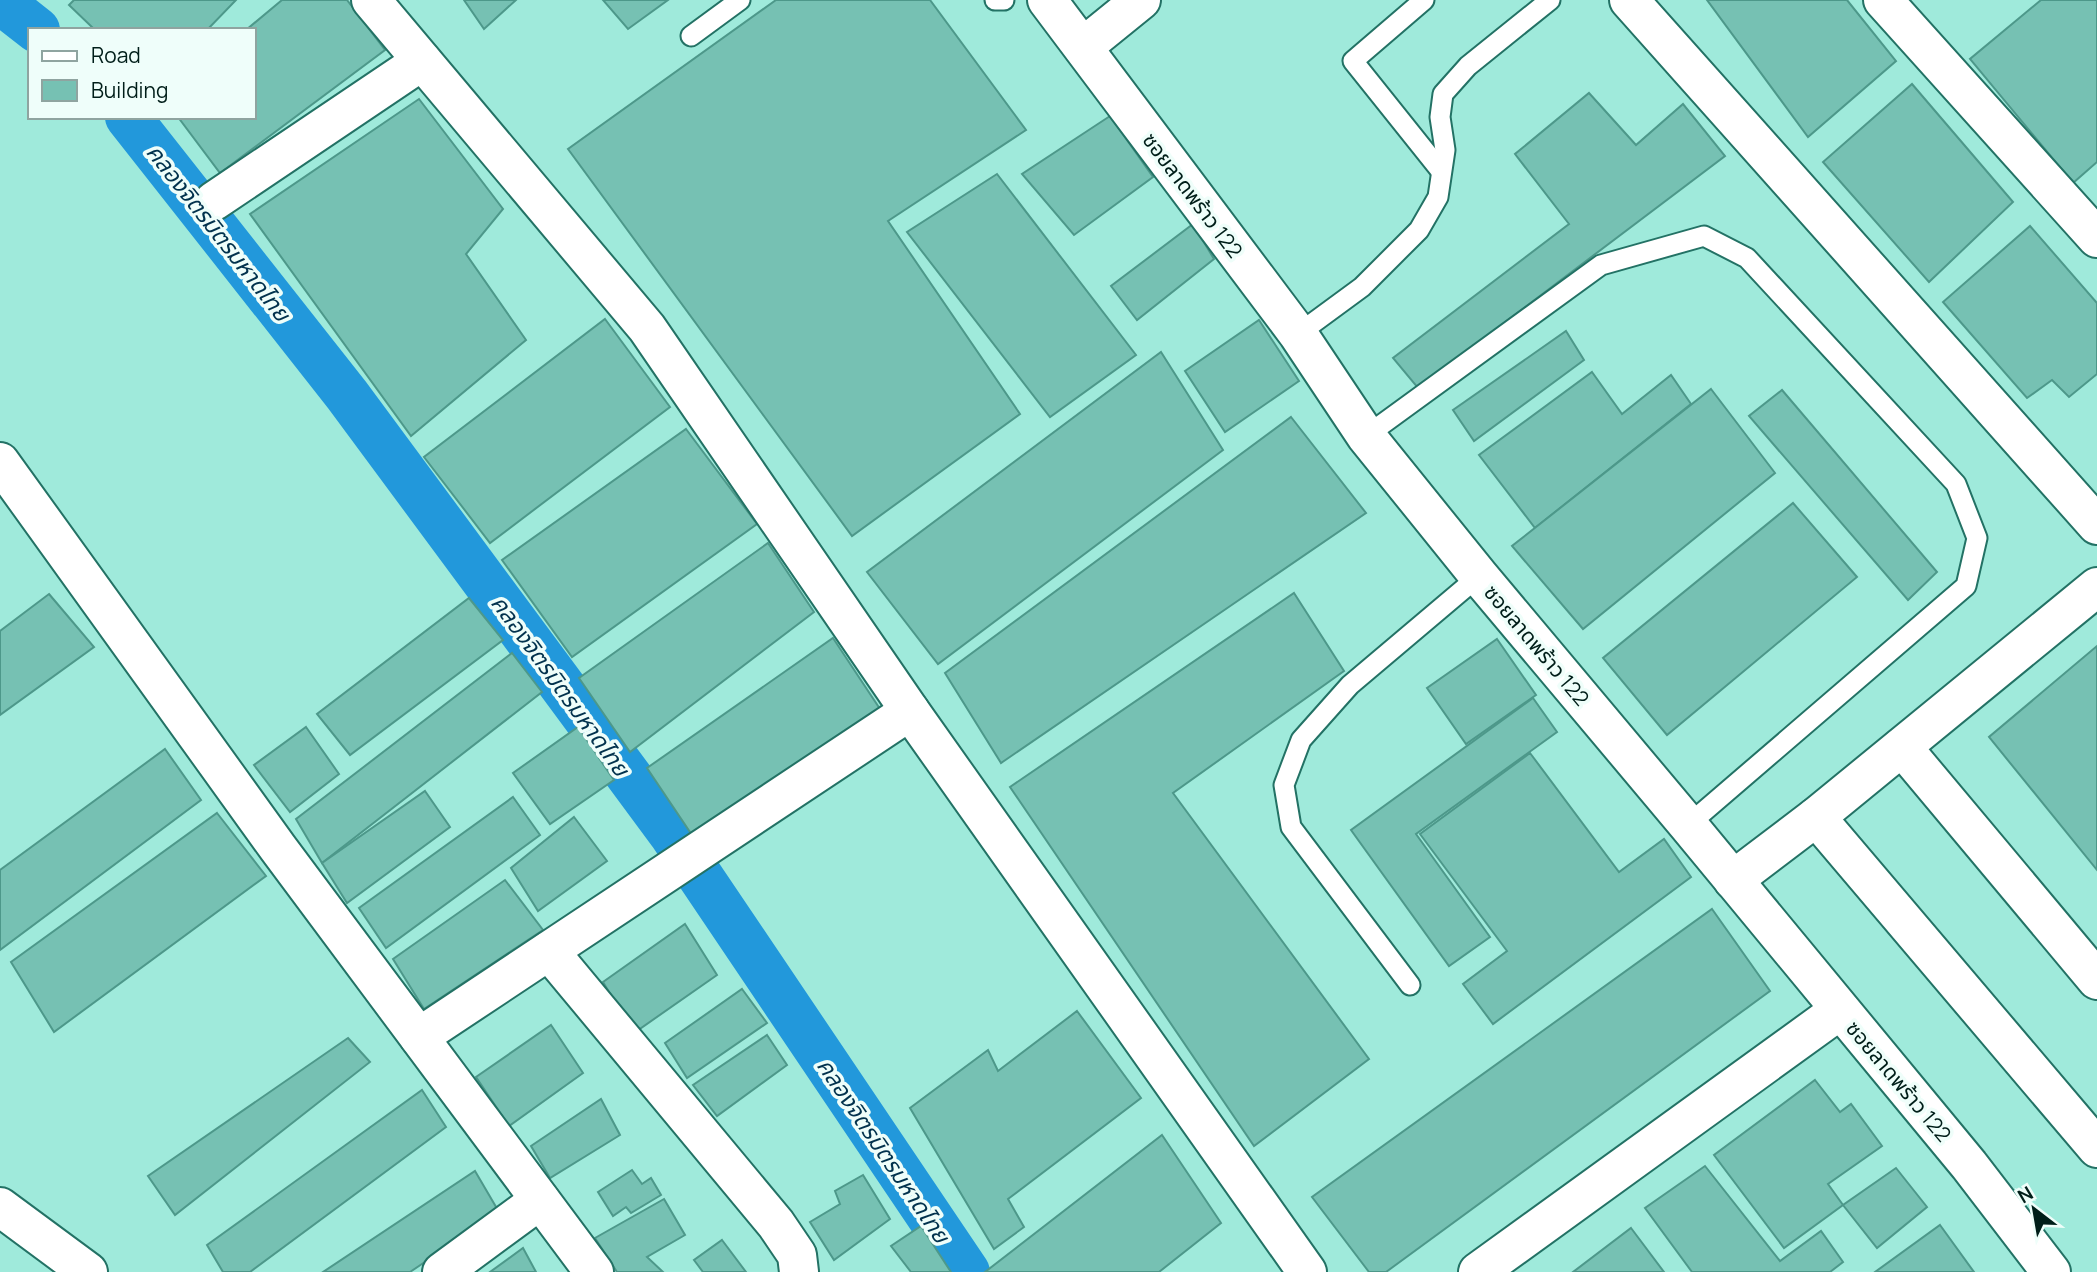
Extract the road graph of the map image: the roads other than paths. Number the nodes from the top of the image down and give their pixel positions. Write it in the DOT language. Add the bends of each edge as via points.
graph roads {
  1 [pos="371,0"];
  2 [pos="740,0"];
  3 [pos="995,0"];
  4 [pos="1004,0"];
  5 [pos="1047,0"];
  6 [pos="1141,0"];
  7 [pos="1424,0"];
  8 [pos="1550,0"];
  9 [pos="1629,0"];
  10 [pos="1884,0"];
  11 [pos="691,36"];
  12 [pos="1083,47"];
  13 [pos="422,61"];
  14 [pos="1441,171"];
  15 [pos="214,201"];
  16 [pos="2097,239"];
  17 [pos="1298,334"];
  18 [pos="1366,436"];
  19 [pos="0,462"];
  20 [pos="2097,525"];
  21 [pos="1479,576"];
  22 [pos="2097,587"];
  23 [pos="909,711"];
  24 [pos="1902,747"];
  25 [pos="1816,817"];
  26 [pos="1688,825"];
  27 [pos="1733,880"];
  28 [pos="549,951"];
  29 [pos="2097,980"];
  30 [pos="1410,985"];
  31 [pos="1840,1010"];
  32 [pos="419,1037"];
  33 [pos="2097,1148"];
  34 [pos="540,1200"];
  35 [pos="0,1207"];
  36 [pos="88,1272"];
  37 [pos="442,1272"];
  38 [pos="594,1272"];
  39 [pos="799,1272"];
  40 [pos="1307,1272"];
  41 [pos="1478,1272"];
  42 [pos="2051,1272"];
  1 -- 13 [label="street"];
  2 -- 11 [label="lane"];
  3 -- 4 [label="lane"];
  5 -- 12 [label="street, ซอยลาดพร้าว 122"];
  6 -- 12 [label="street"];
  7 -- 14 [label="lane" via="1353,61"];
  8 -- 14 [label="lane" via="1468,66 1443,94"];
  9 -- 20 [label="street"];
  10 -- 16 [label="street"];
  12 -- 17 [label="street, ซอยลาดพร้าว 122"];
  13 -- 15 [label="street"];
  13 -- 23 [label="street" via="648,328"];
  14 -- 17 [label="lane" via="1438,197 1419,230 1362,287"];
  17 -- 18 [label="street, ซอยลาดพร้าว 122"];
  18 -- 21 [label="street, ซอยลาดพร้าว 122"];
  18 -- 26 [label="lane" via="1601,265 1704,236 1747,258 1956,484 1977,538 1966,586"];
  19 -- 32 [label="street"];
  21 -- 26 [label="street, ซอยลาดพร้าว 122"];
  21 -- 30 [label="lane" via="1342,694 1301,740 1284,785 1291,827"];
  22 -- 24 [label="street"];
  23 -- 28 [label="street"];
  23 -- 40 [label="street"];
  24 -- 25 [label="street"];
  24 -- 29 [label="street"];
  25 -- 27 [label="street"];
  25 -- 33 [label="street"];
  26 -- 27 [label="street, ซอยลาดพร้าว 122"];
  27 -- 31 [label="street, ซอยลาดพร้าว 122"];
  28 -- 32 [label="street"];
  28 -- 39 [label="street" via="776,1223 797,1255"];
  31 -- 41 [label="street"];
  31 -- 42 [label="street, ซอยลาดพร้าว 122"];
  32 -- 34 [label="street"];
  34 -- 37 [label="street"];
  34 -- 38 [label="street"];
  35 -- 36 [label="street"];
}
